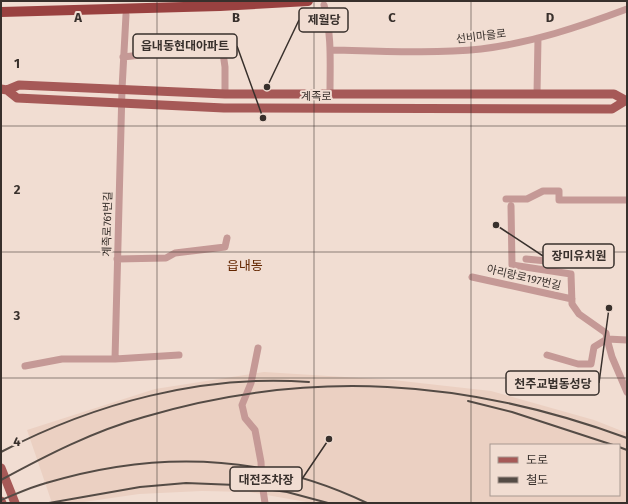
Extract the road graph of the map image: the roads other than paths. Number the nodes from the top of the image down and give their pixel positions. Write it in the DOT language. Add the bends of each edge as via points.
graph roads {
  1 [pos="308,1"];
  2 [pos="324,5"];
  3 [pos="627,9"];
  4 [pos="1,12"];
  5 [pos="126,15"];
  6 [pos="538,38"];
  7 [pos="332,50"];
  8 [pos="123,57"];
  9 [pos="122,89"];
  10 [pos="4,90"];
  11 [pos="330,93"];
  12 [pos="225,94"];
  13 [pos="537,94"];
  14 [pos="626,101"];
  15 [pos="121,104"];
  16 [pos="506,199"];
  17 [pos="627,200"];
  18 [pos="512,206"];
  19 [pos="227,238"];
  20 [pos="117,259"];
  21 [pos="526,259"];
  22 [pos="557,262"];
  23 [pos="472,277"];
  24 [pos="572,300"];
  25 [pos="607,339"];
  26 [pos="627,340"];
  27 [pos="258,348"];
  28 [pos="179,355"];
  29 [pos="547,355"];
  30 [pos="115,359"];
  31 [pos="26,366"];
  32 [pos="627,392"];
  33 [pos="1,468"];
  34 [pos="15,503"];
  35 [pos="265,503"];
  1 -- 4 [label="highway"];
  2 -- 7 [label="street"];
  3 -- 6 [label="street, 선비마을로"];
  5 -- 8 [label="street, 계족로761번길"];
  6 -- 7 [label="street, 선비마을로" via="456,51"];
  6 -- 13 [label="street"];
  7 -- 11 [label="street"];
  8 -- 9 [label="street, 계족로761번길"];
  8 -- 12 [label="street" via="222,46"];
  9 -- 10 [label="main road, 계족로" via="18,85"];
  9 -- 12 [label="main road, 계족로"];
  9 -- 15 [label="street, 계족로761번길"];
  10 -- 15 [label="main road, 계족로" via="17,98"];
  11 -- 12 [label="main road, 계족로"];
  11 -- 13 [label="main road, 계족로"];
  13 -- 14 [label="main road, 계족로" via="614,94"];
  14 -- 15 [label="main road, 계족로" via="612,109 224,108"];
  15 -- 20 [label="street, 계족로761번길"];
  16 -- 17 [label="street" via="527,199 543,191 559,191 559,200"];
  18 -- 24 [label="street, 아리랑로197번길" via="512,265 571,274"];
  19 -- 20 [label="street" via="225,247 175,253 166,258"];
  20 -- 30 [label="street, 계족로761번길"];
  21 -- 22 [label="street"];
  23 -- 24 [label="street, 아리랑로197번길"];
  24 -- 25 [label="street, 아리랑로197번길" via="579,314 606,333"];
  25 -- 26 [label="street"];
  25 -- 29 [label="street" via="594,347 591,364 578,364"];
  25 -- 32 [label="street"];
  27 -- 35 [label="street" via="251,383 242,405 245,418 254,430 261,462"];
  28 -- 30 [label="street"];
  30 -- 31 [label="street" via="62,360"];
  33 -- 34 [label="main road"];
}
